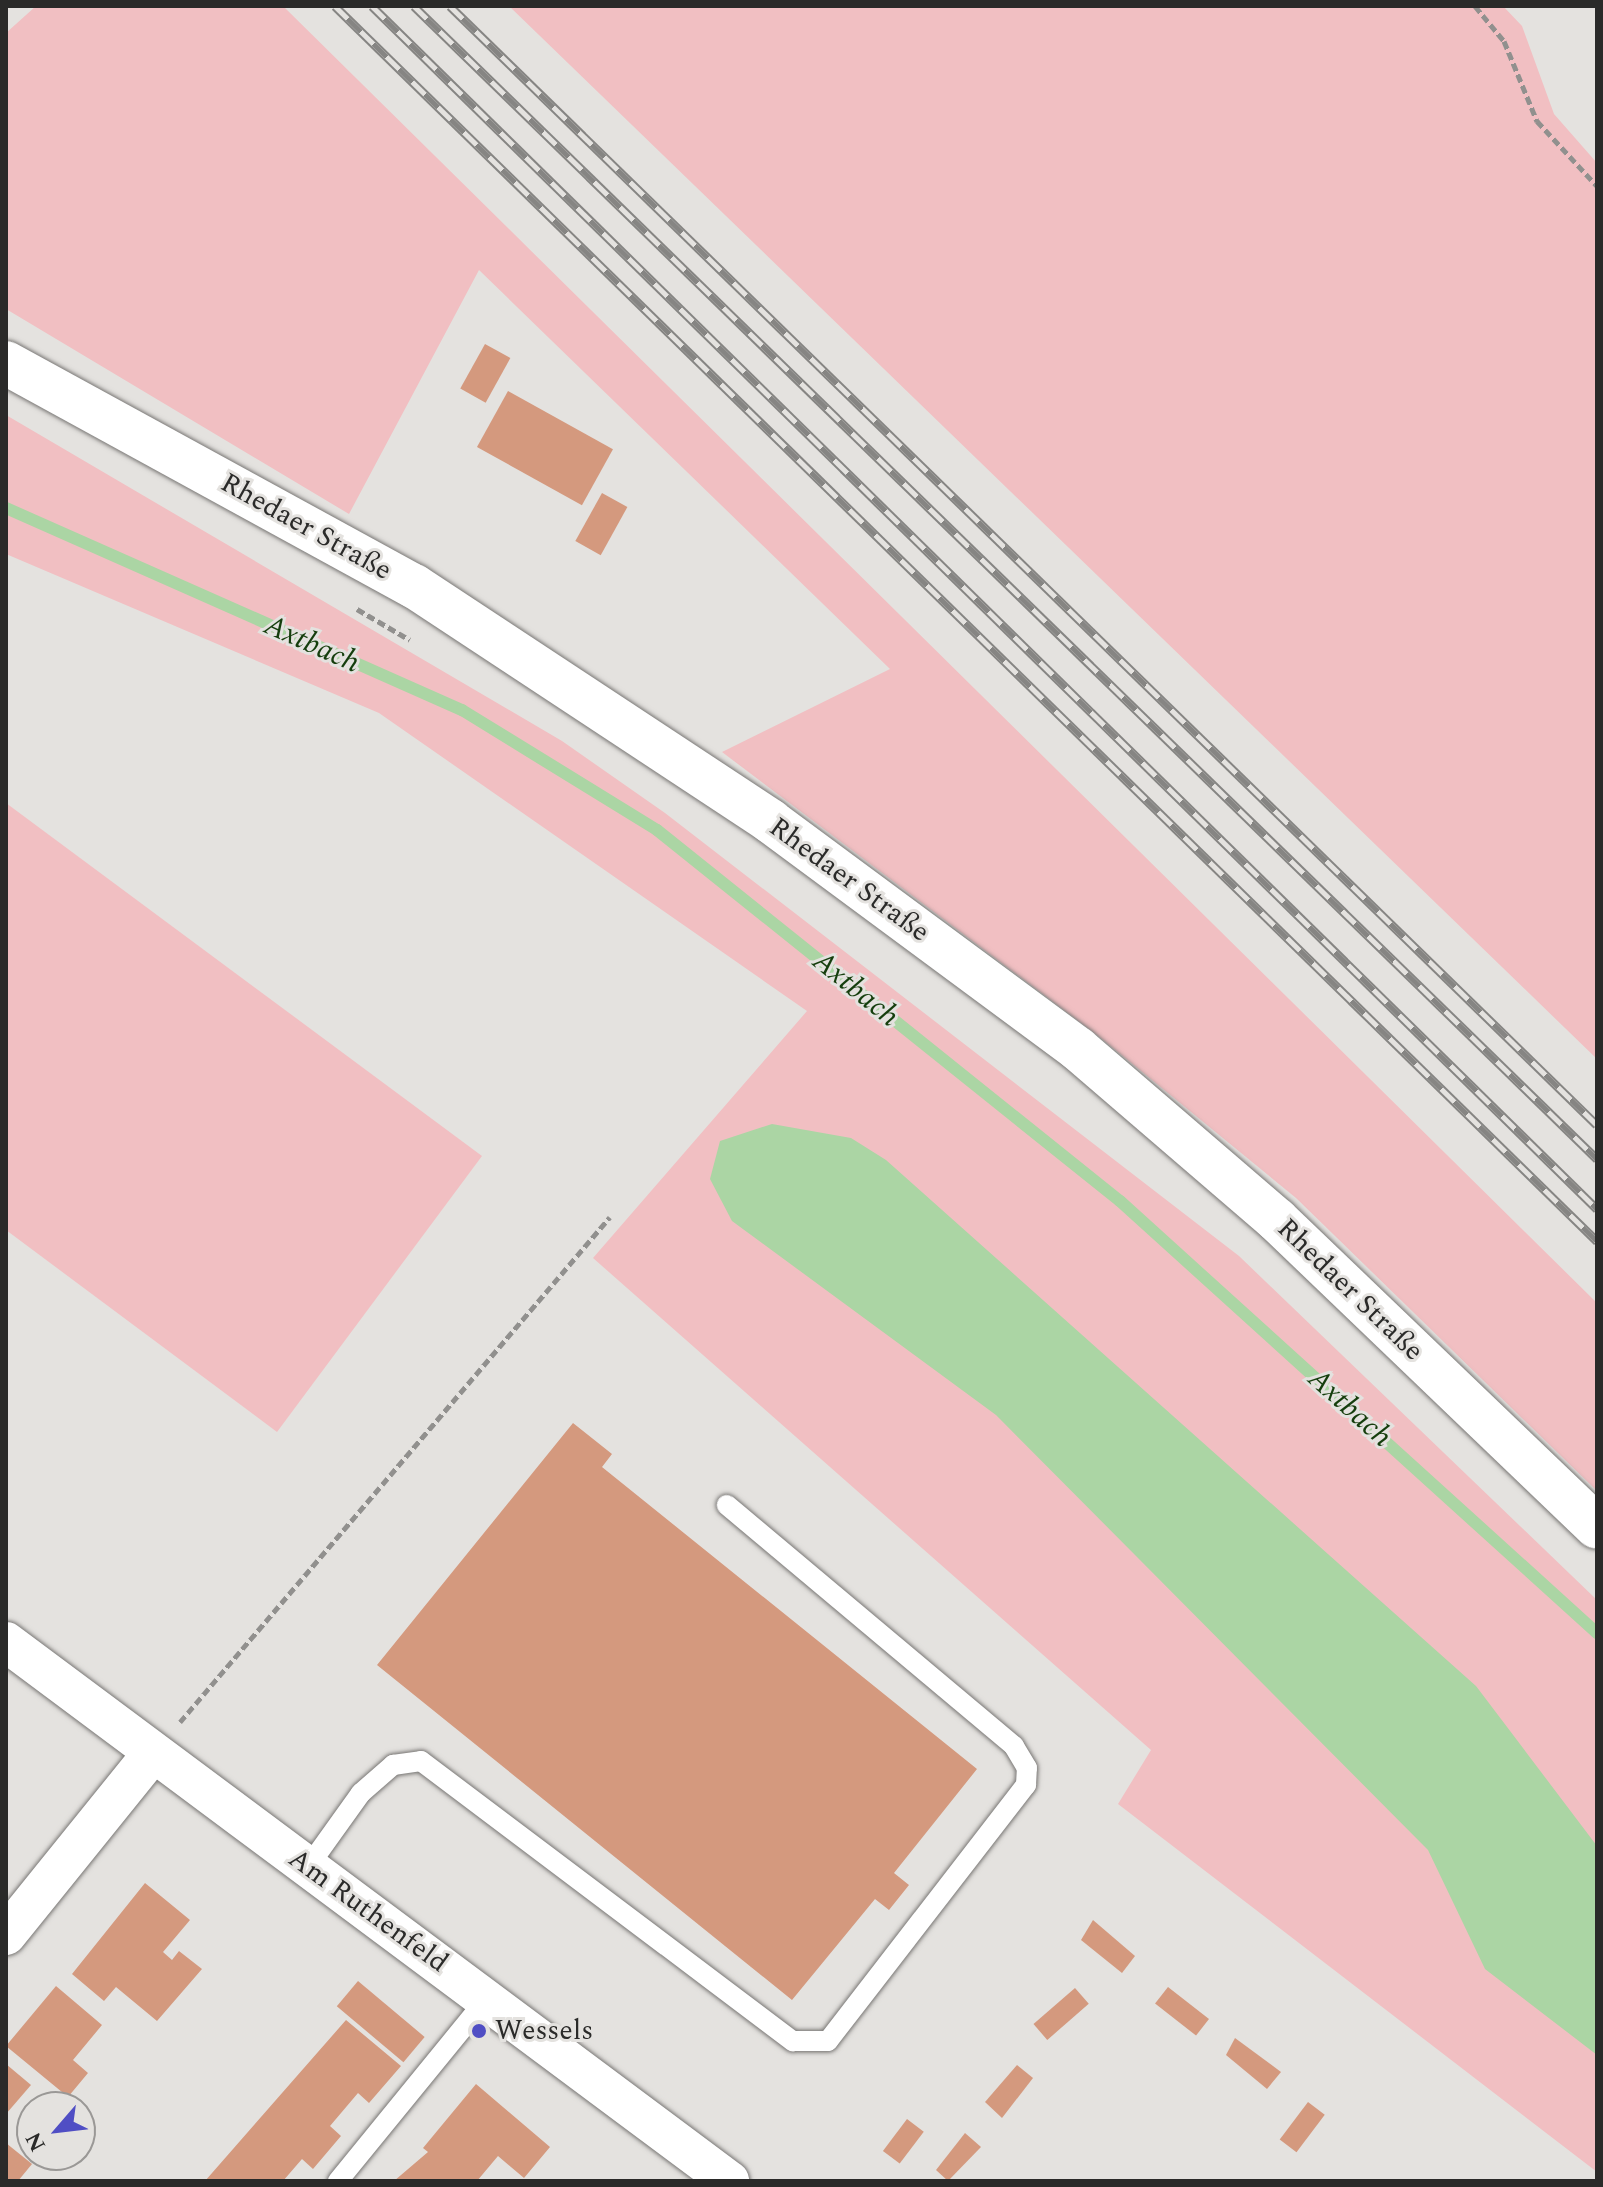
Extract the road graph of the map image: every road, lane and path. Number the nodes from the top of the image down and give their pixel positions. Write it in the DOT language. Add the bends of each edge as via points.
graph roads {
  1 [pos="1475,6"];
  2 [pos="1597,186"];
  3 [pos="6,363"];
  4 [pos="351,606"];
  5 [pos="420,646"];
  6 [pos="610,1217"];
  7 [pos="727,1505"];
  8 [pos="1597,1527"];
  9 [pos="6,1642"];
  10 [pos="151,1755"];
  11 [pos="308,1867"];
  12 [pos="6,1935"];
  13 [pos="487,1998"];
  14 [pos="338,2181"];
  15 [pos="729,2181"];
  1 -- 2 [label="path" via="1504,41 1537,121"];
  3 -- 8 [label="street, Rhedaer Straße" via="414,586 770,821 1090,1059 1277,1220"];
  4 -- 5 [label="path"];
  6 -- 10 [label="path"];
  7 -- 11 [label="lane" via="1014,1746 1027,1768 1026,1785 828,2041 793,2041 421,1761 393,1765 361,1793"];
  9 -- 10 [label="street, Am Ruthenfeld"];
  10 -- 11 [label="street, Am Ruthenfeld"];
  10 -- 12 [label="street"];
  11 -- 13 [label="street, Am Ruthenfeld"];
  13 -- 14 [label="lane"];
  13 -- 15 [label="street, Am Ruthenfeld"];
}
